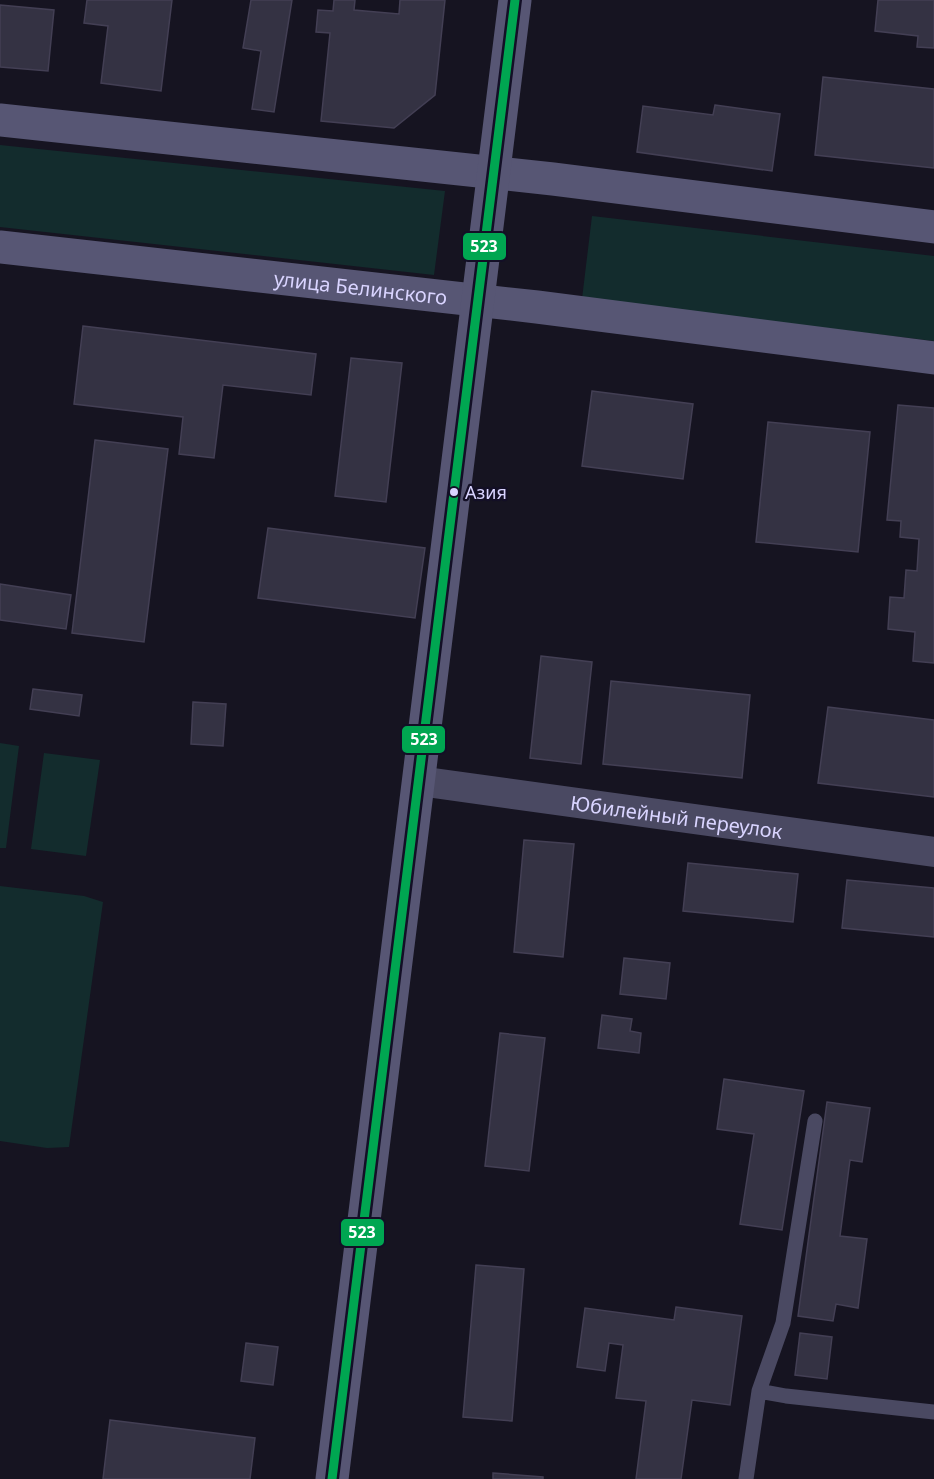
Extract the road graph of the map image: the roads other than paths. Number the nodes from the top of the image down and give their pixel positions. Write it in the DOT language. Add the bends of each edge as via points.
graph roads {
  1 [pos="514,0"];
  2 [pos="0,120"];
  3 [pos="494,173"];
  4 [pos="934,227"];
  5 [pos="0,247"];
  6 [pos="478,300"];
  7 [pos="934,358"];
  8 [pos="418,781"];
  9 [pos="934,852"];
  10 [pos="815,1121"];
  11 [pos="759,1391"];
  12 [pos="934,1412"];
  13 [pos="332,1479"];
  14 [pos="746,1479"];
  1 -- 3 [label="street"];
  2 -- 3 [label="street"];
  3 -- 4 [label="street"];
  3 -- 6 [label="street"];
  5 -- 6 [label="street, улица Белинского"];
  6 -- 7 [label="street, улица Белинского"];
  6 -- 8 [label="street"];
  8 -- 9 [label="street, Юбилейный переулок"];
  8 -- 13 [label="street"];
  10 -- 11 [label="lane" via="783,1323"];
  11 -- 12 [label="lane"];
  11 -- 14 [label="lane"];
}
